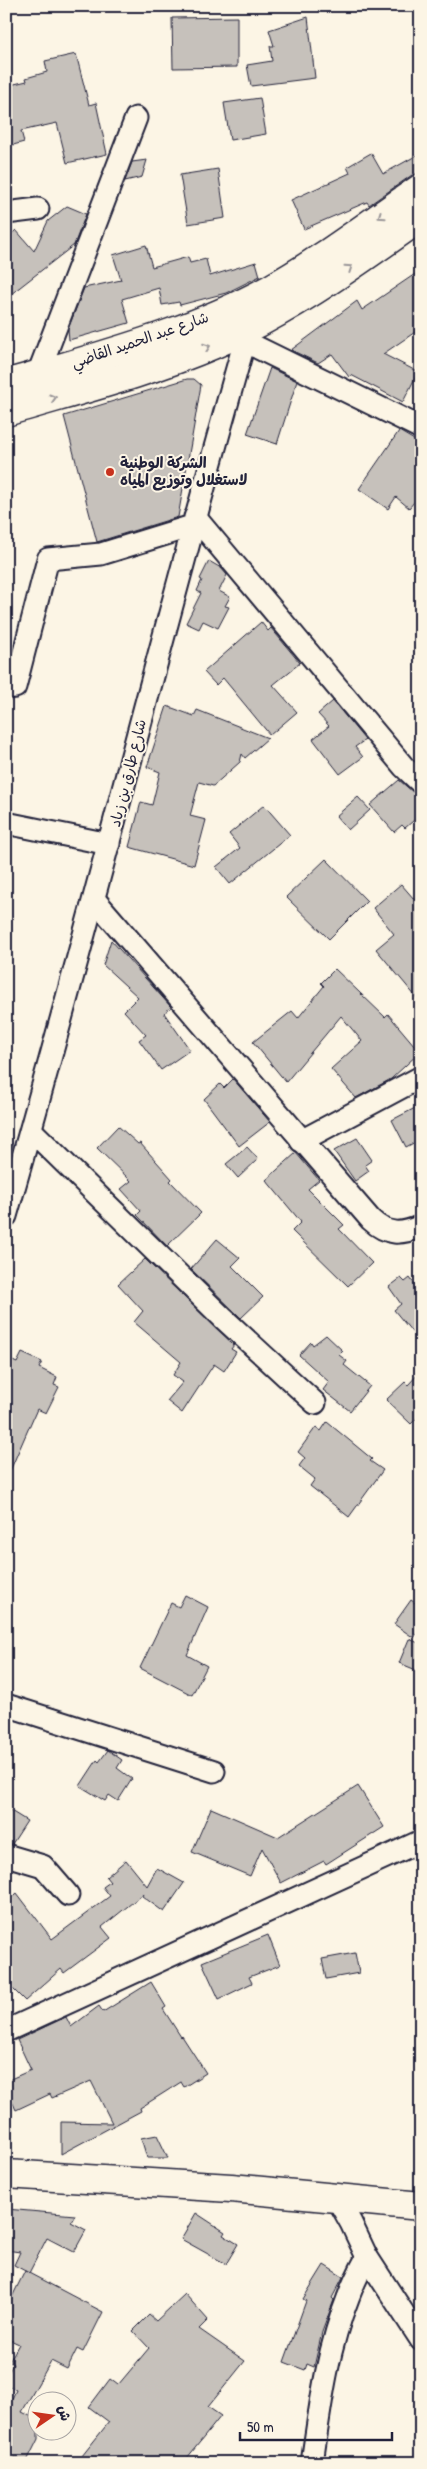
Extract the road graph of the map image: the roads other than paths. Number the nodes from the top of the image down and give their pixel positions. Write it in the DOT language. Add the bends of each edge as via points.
graph roads {
  1 [pos="136,118"];
  2 [pos="421,188"];
  3 [pos="38,209"];
  4 [pos="6,213"];
  5 [pos="421,216"];
  6 [pos="237,304"];
  7 [pos="245,335"];
  8 [pos="38,374"];
  9 [pos="6,384"];
  10 [pos="6,412"];
  11 [pos="421,428"];
  12 [pos="193,521"];
  13 [pos="6,688"];
  14 [pos="421,783"];
  15 [pos="6,823"];
  16 [pos="109,844"];
  17 [pos="95,900"];
  18 [pos="421,1077"];
  19 [pos="31,1130"];
  20 [pos="301,1141"];
  21 [pos="6,1216"];
  22 [pos="421,1226"];
  23 [pos="316,1403"];
  24 [pos="6,1705"];
  25 [pos="214,1771"];
  26 [pos="421,1841"];
  27 [pos="6,1855"];
  28 [pos="68,1895"];
  29 [pos="6,2031"];
  30 [pos="6,2174"];
  31 [pos="337,2198"];
  32 [pos="421,2206"];
  33 [pos="367,2257"];
  34 [pos="421,2340"];
  35 [pos="312,2463"];
  1 -- 8 [label="street"];
  2 -- 6 [label="main road, شارع عبد الحميد القاضي, one-way" via="269,290"];
  3 -- 4 [label="street"];
  7 -- 5 [label="main road, شارع عبد الحميد القاضي, one-way"];
  6 -- 7 [label="street"];
  6 -- 8 [label="main road, شارع عبد الحميد القاضي" via="154,339"];
  10 -- 7 [label="main road, شارع عبد الحميد القاضي, one-way"];
  7 -- 11 [label="street"];
  7 -- 12 [label="street, شارع طارق بن زياد"];
  8 -- 9 [label="main road, شارع عبد الحميد القاضي"];
  12 -- 13 [label="street" via="101,554 48,559 15,688"];
  12 -- 14 [label="street"];
  12 -- 16 [label="street, شارع طارق بن زياد"];
  15 -- 16 [label="street"];
  16 -- 17 [label="street, شارع طارق بن زياد"];
  17 -- 19 [label="street, شارع طارق بن زياد"];
  17 -- 20 [label="street"];
  18 -- 20 [label="street"];
  19 -- 21 [label="street, شارع طارق بن زياد"];
  19 -- 23 [label="street" via="224,1319"];
  20 -- 22 [label="street" via="378,1226 387,1232 398,1233"];
  24 -- 25 [label="street"];
  26 -- 29 [label="street"];
  27 -- 28 [label="street" via="43,1866"];
  30 -- 31 [label="main road"];
  31 -- 32 [label="main road"];
  31 -- 33 [label="street"];
  33 -- 34 [label="street"];
  33 -- 35 [label="street" via="347,2299 336,2338"];
}
